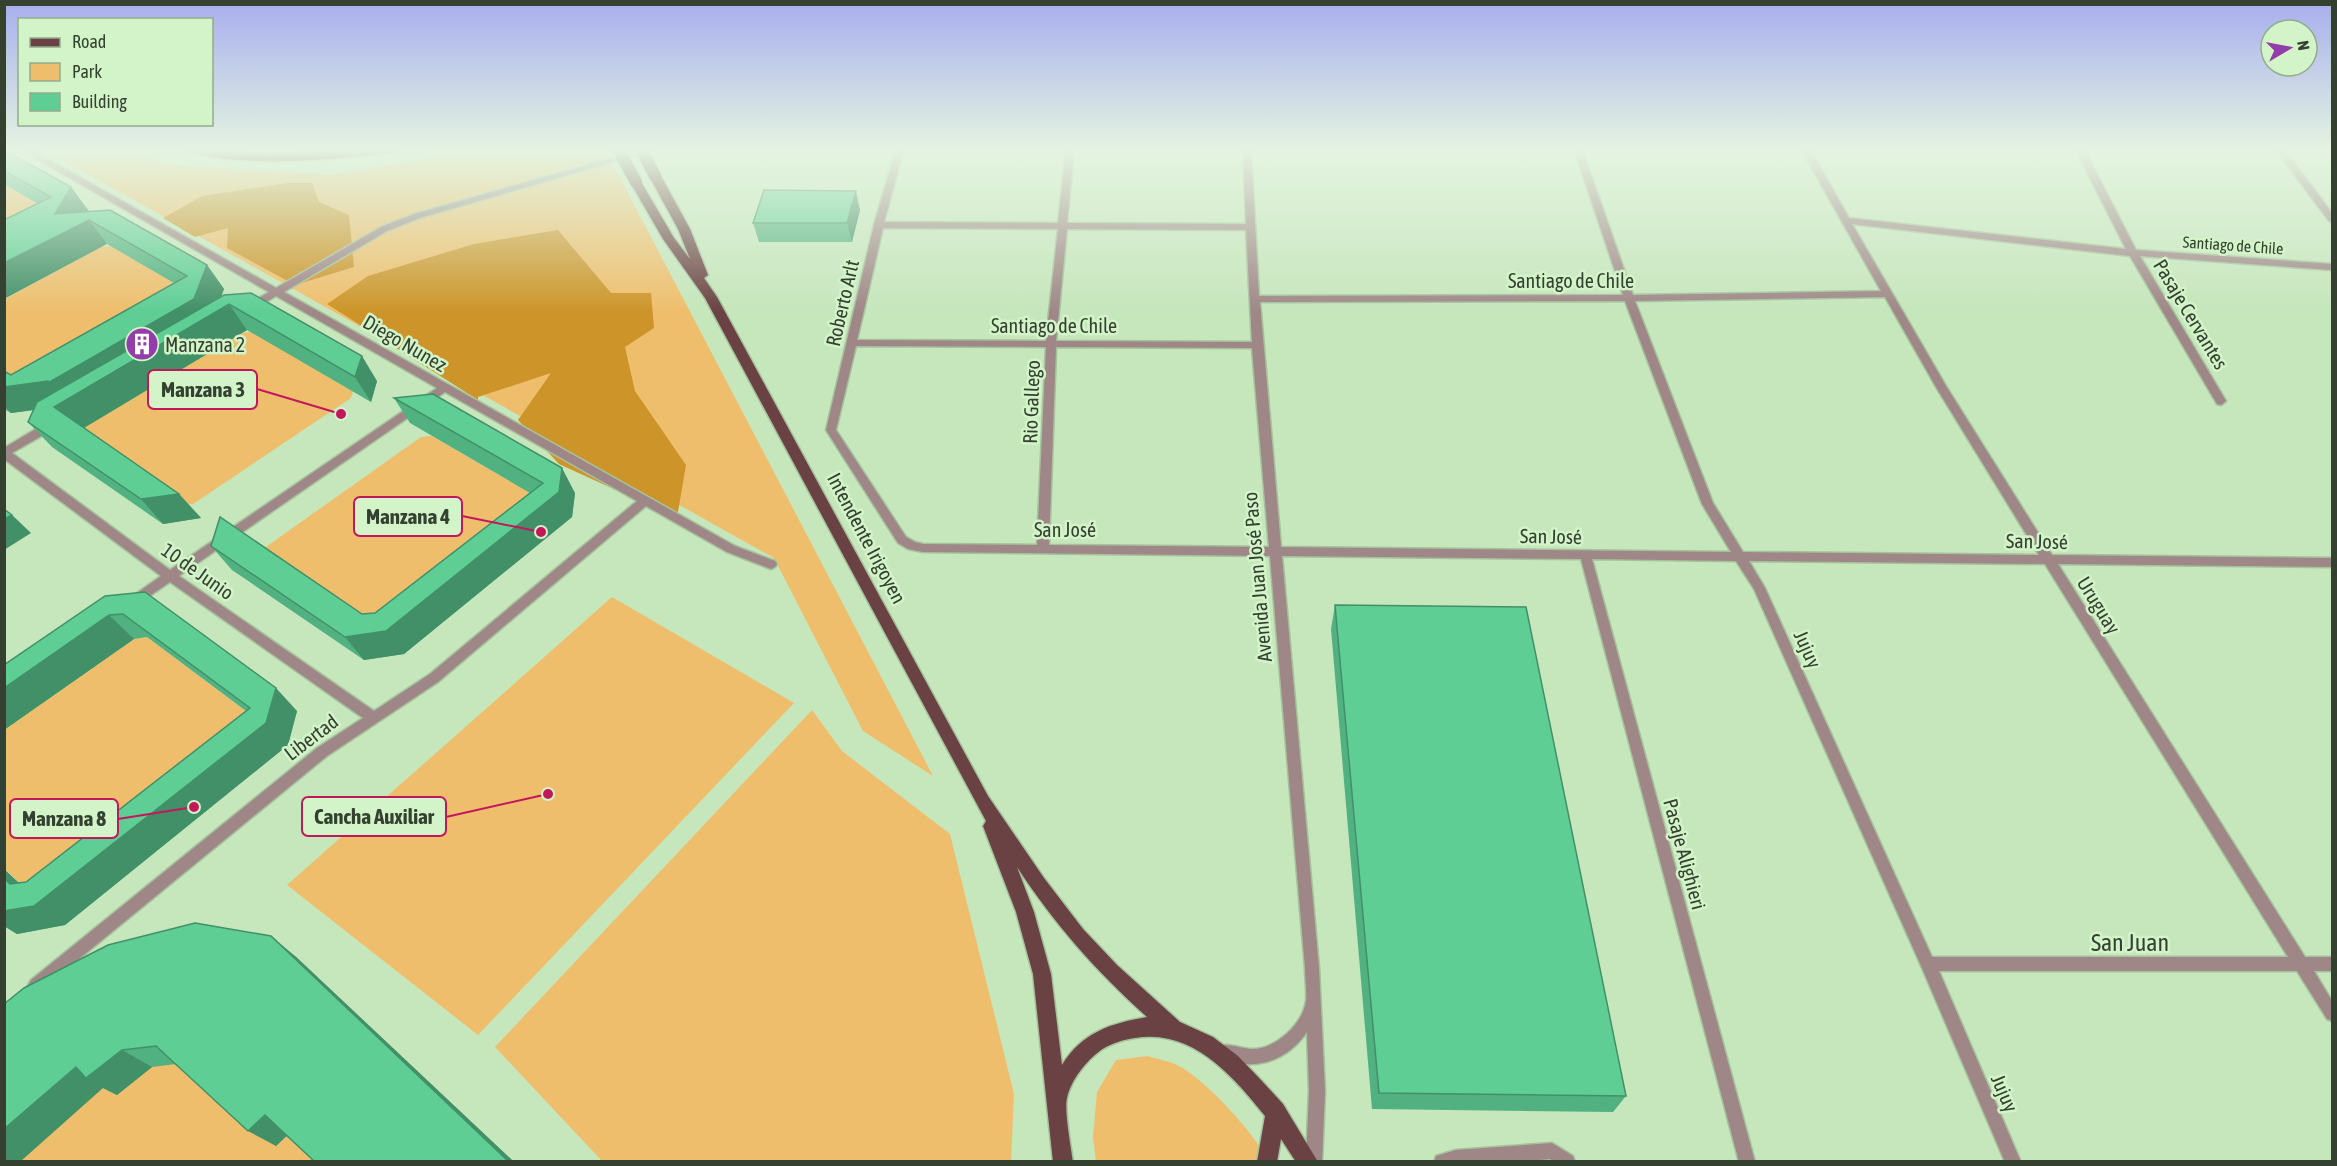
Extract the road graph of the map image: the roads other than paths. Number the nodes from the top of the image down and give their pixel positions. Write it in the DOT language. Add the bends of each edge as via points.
graph roads {
  1 [pos="119,203"];
  2 [pos="462,203"];
  3 [pos="648,203"];
  4 [pos="670,203"];
  5 [pos="885,203"];
  6 [pos="1066,203"];
  7 [pos="1250,203"];
  8 [pos="1597,203"];
  9 [pos="1836,203"];
  10 [pos="2107,203"];
  11 [pos="2320,203"];
  12 [pos="2332,219"];
  13 [pos="1846,220"];
  14 [pos="879,225"];
  15 [pos="1064,225"];
  16 [pos="1251,227"];
  17 [pos="2133,253"];
  18 [pos="2332,267"];
  19 [pos="276,292"];
  20 [pos="1886,294"];
  21 [pos="711,297"];
  22 [pos="1629,298"];
  23 [pos="1256,299"];
  24 [pos="236,316"];
  25 [pos="851,343"];
  26 [pos="1051,343"];
  27 [pos="1257,345"];
  28 [pos="444,388"];
  29 [pos="2222,401"];
  30 [pos="65,417"];
  31 [pos="831,430"];
  32 [pos="4,453"];
  33 [pos="645,501"];
  34 [pos="1043,549"];
  35 [pos="1275,551"];
  36 [pos="1586,556"];
  37 [pos="1739,557"];
  38 [pos="2048,561"];
  39 [pos="2332,562"];
  40 [pos="771,564"];
  41 [pos="170,576"];
  42 [pos="121,610"];
  43 [pos="372,717"];
  44 [pos="982,801"];
  45 [pos="1928,964"];
  46 [pos="2302,964"];
  47 [pos="2332,964"];
  48 [pos="22,997"];
  49 [pos="1313,1001"];
  50 [pos="2332,1014"];
  51 [pos="1173,1027"];
  52 [pos="1218,1052"];
  53 [pos="1055,1100"];
  54 [pos="1276,1111"];
  55 [pos="1063,1161"];
  56 [pos="1267,1161"];
  57 [pos="1308,1161"];
  58 [pos="1314,1161"];
  59 [pos="1442,1161"];
  60 [pos="1567,1161"];
  61 [pos="1747,1161"];
  62 [pos="2013,1161"];
  1 -- 19 [label="street, Diego Nunez"];
  2 -- 19 [label="street" via="384,229"];
  3 -- 21 [label="main road, Intendente Irigoyen, bridge"];
  4 -- 21 [label="main road, Intendente Irigoyen, bridge"];
  5 -- 14 [label="street, Roberto Arlt"];
  6 -- 15 [label="street, Rio Gallego"];
  7 -- 16 [label="street, Avenida Juan José Paso"];
  8 -- 22 [label="street, Jujuy"];
  9 -- 13 [label="street, Uruguay"];
  10 -- 17 [label="street, Pasaje Cervantes"];
  11 -- 12 [label="street"];
  13 -- 17 [label="street, Santiago de Chile"];
  13 -- 20 [label="street, Uruguay"];
  14 -- 15 [label="street"];
  14 -- 25 [label="street, Roberto Arlt"];
  15 -- 16 [label="street"];
  15 -- 26 [label="street, Rio Gallego"];
  16 -- 23 [label="street, Avenida Juan José Paso"];
  17 -- 18 [label="street, Santiago de Chile"];
  17 -- 29 [label="street, Pasaje Cervantes"];
  19 -- 24 [label="street"];
  19 -- 28 [label="street, Diego Nunez"];
  20 -- 22 [label="street, Santiago de Chile"];
  20 -- 38 [label="street, Uruguay"];
  21 -- 44 [label="main road, Intendente Irigoyen"];
  22 -- 23 [label="street, Santiago de Chile"];
  22 -- 37 [label="street, Jujuy" via="1708,504"];
  23 -- 27 [label="street, Avenida Juan José Paso"];
  25 -- 26 [label="street, Santiago de Chile"];
  25 -- 31 [label="street, Roberto Arlt"];
  26 -- 27 [label="street, Santiago de Chile"];
  26 -- 34 [label="street, Rio Gallego"];
  27 -- 35 [label="street, Avenida Juan José Paso"];
  28 -- 33 [label="street, Diego Nunez"];
  28 -- 41 [label="street"];
  30 -- 32 [label="street"];
  31 -- 34 [label="street, San José" via="902,540 912,546"];
  32 -- 41 [label="street, 10 de Junio"];
  33 -- 40 [label="street, Diego Nunez" via="731,549"];
  33 -- 43 [label="street, Libertad" via="434,678"];
  34 -- 35 [label="street, San José"];
  35 -- 36 [label="street, San José"];
  35 -- 49 [label="street, Avenida Juan José Paso"];
  36 -- 37 [label="street, San José"];
  36 -- 61 [label="street, Pasaje Alighieri"];
  37 -- 38 [label="street, San José"];
  37 -- 45 [label="street, Jujuy" via="1759,588"];
  38 -- 39 [label="street, San José"];
  38 -- 46 [label="street, Uruguay"];
  41 -- 42 [label="street"];
  41 -- 43 [label="street, 10 de Junio"];
  43 -- 48 [label="street, Libertad" via="322,752"];
  44 -- 51 [label="main road, Intendente Irigoyen" via="1077,935 1110,971"];
  44 -- 53 [label="main road, Intendente Irigoyen" via="1025,912 1042,974"];
  45 -- 46 [label="street, San Juan"];
  45 -- 62 [label="street, Jujuy"];
  46 -- 47 [label="street, San Juan"];
  46 -- 50 [label="street, Uruguay"];
  49 -- 52 [label="street, Avenida Juan José Paso" via="1294,1039 1275,1052 1256,1057"];
  49 -- 58 [label="street, Avenida Juan José Paso" via="1317,1091"];
  51 -- 52 [label="main road, Intendente Irigoyen"];
  51 -- 53 [label="main road" via="1128,1028 1103,1036 1078,1055"];
  52 -- 54 [label="main road, Intendente Irigoyen"];
  53 -- 55 [label="main road, Intendente Irigoyen"];
  54 -- 56 [label="main road"];
  54 -- 57 [label="main road, Intendente Irigoyen"];
  59 -- 60 [label="street" via="1552,1151"];
}
